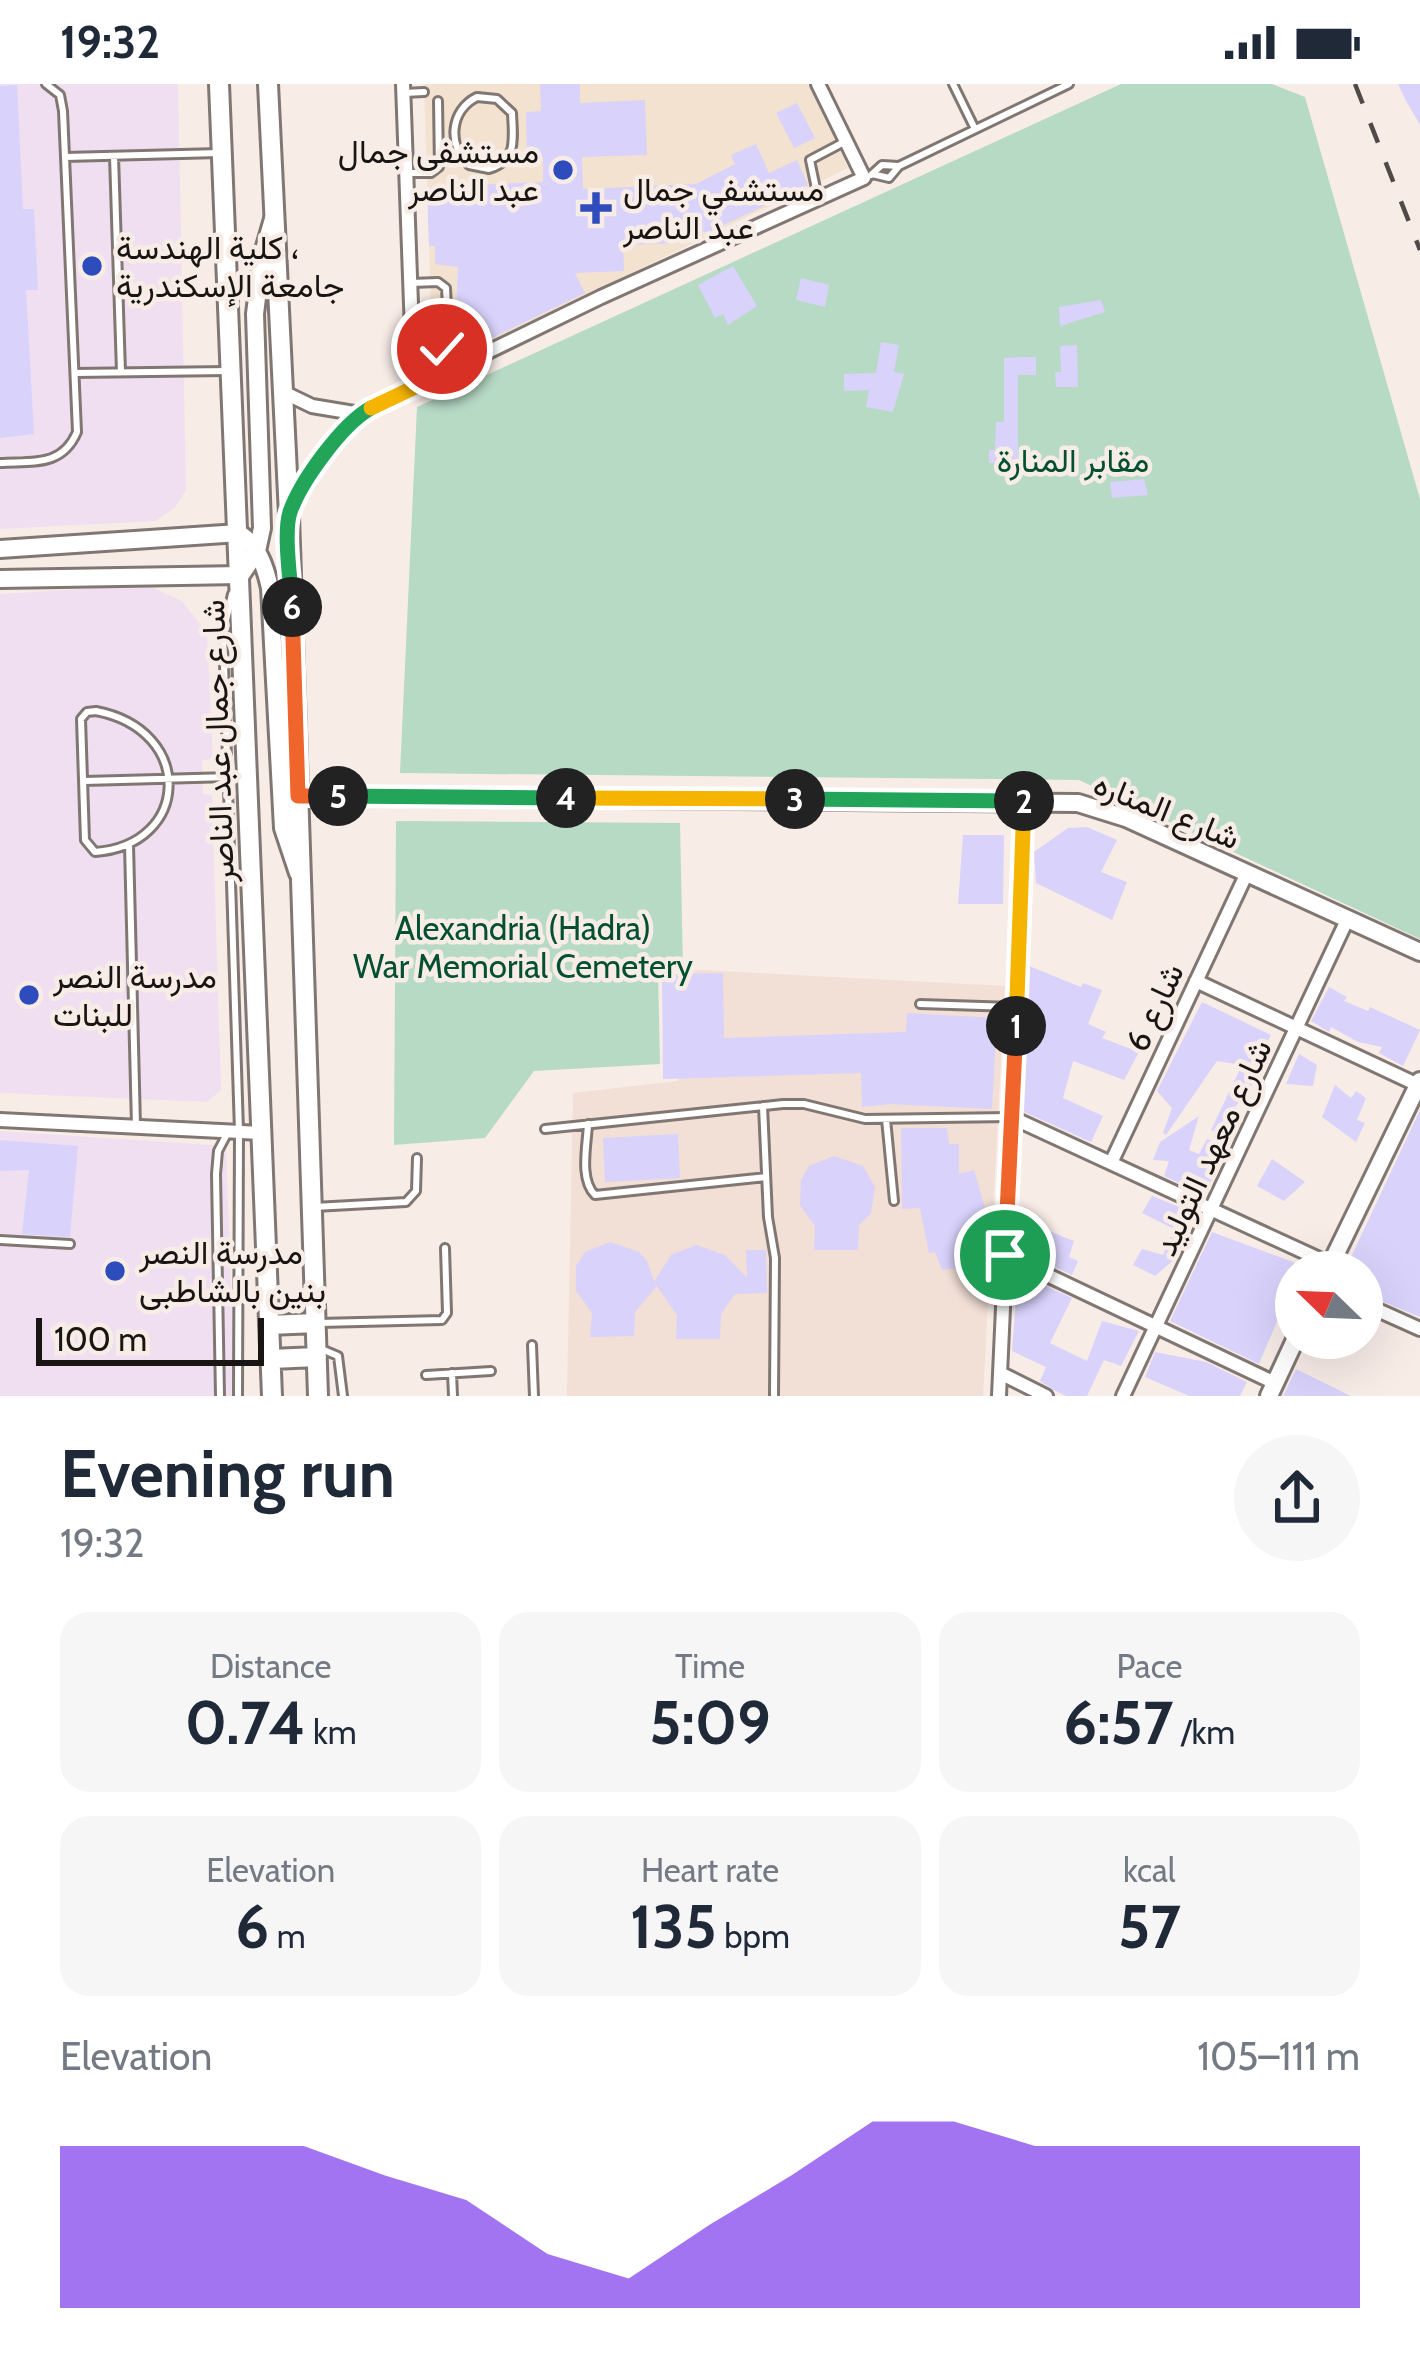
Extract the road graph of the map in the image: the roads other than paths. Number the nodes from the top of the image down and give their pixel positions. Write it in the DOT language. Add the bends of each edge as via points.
graph roads {
  1 [pos="46,84"];
  2 [pos="219,84"];
  3 [pos="268,84"];
  4 [pos="818,84"];
  5 [pos="953,84"];
  6 [pos="1043,84"];
  7 [pos="1069,84"];
  8 [pos="404,89"];
  9 [pos="424,92"];
  10 [pos="1048,94"];
  11 [pos="438,101"];
  12 [pos="975,129"];
  13 [pos="439,134"];
  14 [pos="456,134"];
  15 [pos="846,141"];
  16 [pos="224,153"];
  17 [pos="114,156"];
  18 [pos="65,157"];
  19 [pos="898,166"];
  20 [pos="408,173"];
  21 [pos="868,176"];
  22 [pos="818,199"];
  23 [pos="275,212"];
  24 [pos="411,283"];
  25 [pos="233,370"];
  26 [pos="121,372"];
  27 [pos="75,373"];
  28 [pos="432,379"];
  29 [pos="414,387"];
  30 [pos="283,392"];
  31 [pos="360,415"];
  32 [pos="0,463"];
  33 [pos="289,515"];
  34 [pos="239,533"];
  35 [pos="0,549"];
  36 [pos="257,551"];
  37 [pos="241,574"];
  38 [pos="0,579"];
  39 [pos="230,777"];
  40 [pos="168,779"];
  41 [pos="83,782"];
  42 [pos="298,796"];
  43 [pos="1026,801"];
  44 [pos="129,845"];
  45 [pos="1246,875"];
  46 [pos="301,880"];
  47 [pos="1347,920"];
  48 [pos="1420,952"];
  49 [pos="1196,981"];
  50 [pos="920,1004"];
  51 [pos="1017,1007"];
  52 [pos="1297,1028"];
  53 [pos="1418,1090"];
  54 [pos="763,1106"];
  55 [pos="1012,1117"];
  56 [pos="886,1119"];
  57 [pos="0,1120"];
  58 [pos="588,1124"];
  59 [pos="136,1126"];
  60 [pos="545,1129"];
  61 [pos="234,1131"];
  62 [pos="262,1132"];
  63 [pos="417,1158"];
  64 [pos="1111,1162"];
  65 [pos="766,1178"];
  66 [pos="894,1201"];
  67 [pos="311,1207"];
  68 [pos="1213,1210"];
  69 [pos="0,1240"];
  70 [pos="70,1244"];
  71 [pos="445,1249"];
  72 [pos="1294,1251"];
  73 [pos="1337,1251"];
  74 [pos="1005,1255"];
  75 [pos="1383,1312"];
  76 [pos="316,1323"];
  77 [pos="269,1324"];
  78 [pos="1156,1327"];
  79 [pos="1420,1329"];
  80 [pos="532,1345"];
  81 [pos="316,1352"];
  82 [pos="271,1359"];
  83 [pos="1286,1359"];
  84 [pos="491,1371"];
  85 [pos="452,1373"];
  86 [pos="1000,1373"];
  87 [pos="426,1375"];
  88 [pos="1272,1390"];
  89 [pos="220,1396"];
  90 [pos="238,1396"];
  91 [pos="272,1396"];
  92 [pos="318,1396"];
  93 [pos="343,1396"];
  94 [pos="453,1396"];
  95 [pos="534,1396"];
  96 [pos="774,1396"];
  97 [pos="999,1396"];
  98 [pos="1046,1396"];
  99 [pos="1123,1396"];
  1 -- 18 [label="lane" via="60,95"];
  2 -- 16 [label="main road, شارع جمال عبد الناصر"];
  3 -- 23 [label="main road"];
  4 -- 15 [label="street"];
  5 -- 12 [label="lane"];
  6 -- 10 [label="lane"];
  7 -- 10 [label="lane"];
  8 -- 9 [label="lane"];
  8 -- 20 [label="street"];
  10 -- 12 [label="lane"];
  11 -- 13 [label="lane"];
  12 -- 19 [label="lane"];
  13 -- 14 [label="lane"];
  13 -- 20 [label="lane" via="436,171"];
  14 -- 14 [label="lane" via="469,165 500,166 513,150 512,113 497,99 477,98 460,109"];
  15 -- 21 [label="street"];
  15 -- 22 [label="lane" via="810,160"];
  16 -- 17 [label="lane"];
  16 -- 25 [label="main road, شارع جمال عبد الناصر"];
  17 -- 18 [label="lane"];
  17 -- 26 [label="lane"];
  18 -- 27 [label="lane"];
  19 -- 21 [label="lane" via="887,163"];
  19 -- 21 [label="lane" via="889,178"];
  20 -- 24 [label="street"];
  21 -- 22 [label="street"];
  22 -- 28 [label="street"];
  23 -- 30 [label="main road"];
  23 -- 36 [label="main road" via="255,314"];
  24 -- 28 [label="lane" via="446,288 448,331"];
  24 -- 29 [label="street"];
  25 -- 26 [label="lane"];
  25 -- 34 [label="main road, شارع جمال عبد الناصر"];
  26 -- 27 [label="lane"];
  27 -- 32 [label="lane" via="77,432 65,454"];
  28 -- 29 [label="street"];
  29 -- 31 [label="street"];
  30 -- 31 [label="street"];
  30 -- 33 [label="main road"];
  31 -- 33 [label="street"];
  33 -- 42 [label="main road"];
  34 -- 35 [label="main road"];
  34 -- 36 [label="main road"];
  34 -- 37 [label="main road, شارع جمال عبد الناصر"];
  36 -- 37 [label="main road"];
  36 -- 46 [label="main road" via="273,608 284,828"];
  37 -- 38 [label="main road"];
  37 -- 39 [label="lane" via="223,633"];
  37 -- 62 [label="main road, شارع جمال عبد الناصر"];
  39 -- 40 [label="lane"];
  39 -- 61 [label="lane"];
  40 -- 41 [label="lane"];
  40 -- 41 [label="lane" via="167,761 139,726 96,711 81,718"];
  40 -- 44 [label="lane" via="162,811"];
  41 -- 44 [label="lane" via="87,845"];
  42 -- 43 [label="main road, شارع المناره"];
  42 -- 46 [label="main road"];
  43 -- 45 [label="main road, شارع المناره" via="1110,812"];
  43 -- 51 [label="street"];
  44 -- 59 [label="lane"];
  45 -- 47 [label="main road, شارع المناره"];
  45 -- 49 [label="street, شارع 6"];
  46 -- 67 [label="main road"];
  47 -- 48 [label="main road, شارع المناره"];
  47 -- 52 [label="street, شارع معهد التوليد"];
  49 -- 52 [label="street"];
  49 -- 64 [label="street, شارع 6"];
  50 -- 51 [label="lane"];
  51 -- 55 [label="street"];
  52 -- 53 [label="street"];
  52 -- 68 [label="street, شارع معهد التوليد"];
  53 -- 73 [label="main road"];
  54 -- 56 [label="lane" via="804,1104"];
  54 -- 58 [label="lane"];
  54 -- 65 [label="lane"];
  55 -- 56 [label="lane"];
  55 -- 64 [label="street"];
  55 -- 74 [label="street"];
  56 -- 66 [label="lane"];
  57 -- 59 [label="street"];
  58 -- 60 [label="lane"];
  58 -- 65 [label="lane" via="586,1180 595,1195"];
  59 -- 61 [label="street"];
  61 -- 62 [label="street"];
  61 -- 89 [label="lane" via="218,1151 215,1174"];
  61 -- 90 [label="lane"];
  62 -- 77 [label="main road, شارع جمال عبد الناصر"];
  63 -- 67 [label="lane" via="416,1191 406,1202"];
  64 -- 68 [label="street"];
  65 -- 96 [label="lane" via="775,1258"];
  67 -- 76 [label="main road"];
  68 -- 72 [label="street"];
  68 -- 78 [label="street, شارع معهد التوليد"];
  69 -- 70 [label="lane"];
  71 -- 76 [label="lane" via="442,1320"];
  74 -- 78 [label="street"];
  74 -- 86 [label="street"];
  75 -- 79 [label="street"];
  76 -- 77 [label="main road"];
  76 -- 81 [label="main road"];
  77 -- 82 [label="main road, شارع جمال عبد الناصر"];
  78 -- 88 [label="street"];
  78 -- 99 [label="street, شارع معهد التوليد"];
  80 -- 95 [label="lane"];
  81 -- 82 [label="main road"];
  81 -- 92 [label="main road"];
  81 -- 93 [label="lane" via="338,1356"];
  82 -- 91 [label="main road, شارع جمال عبد الناصر"];
  83 -- 88 [label="main road"];
  84 -- 85 [label="lane"];
  85 -- 87 [label="lane"];
  85 -- 94 [label="lane"];
  86 -- 97 [label="street"];
  86 -- 98 [label="street"];
}
